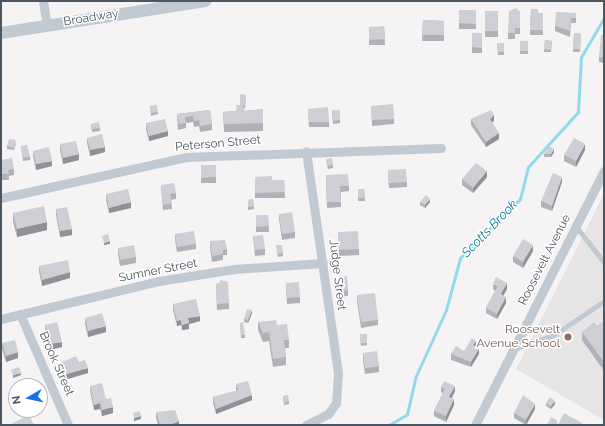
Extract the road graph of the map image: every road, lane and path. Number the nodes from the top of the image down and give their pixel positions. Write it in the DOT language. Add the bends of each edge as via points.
graph roads {
  1 [pos="43,1"];
  2 [pos="206,1"];
  3 [pos="47,25"];
  4 [pos="1,33"];
  5 [pos="441,148"];
  6 [pos="306,151"];
  7 [pos="604,171"];
  8 [pos="601,182"];
  9 [pos="1,198"];
  10 [pos="576,226"];
  11 [pos="604,262"];
  12 [pos="323,263"];
  13 [pos="604,301"];
  14 [pos="20,314"];
  15 [pos="1,319"];
  16 [pos="512,350"];
  17 [pos="68,425"];
  18 [pos="306,425"];
  19 [pos="475,425"];
  1 -- 3 [label="street"];
  2 -- 3 [label="street, Broadway"];
  3 -- 4 [label="street, Broadway"];
  5 -- 6 [label="street, Peterson Street"];
  6 -- 9 [label="street, Peterson Street" via="186,157"];
  6 -- 12 [label="street, Judge Street"];
  7 -- 8 [label="street, Roosevelt Avenue"];
  8 -- 10 [label="street, Roosevelt Avenue"];
  10 -- 11 [label="lane"];
  10 -- 16 [label="street, Roosevelt Avenue"];
  12 -- 14 [label="street, Sumner Street" via="234,269 159,282"];
  12 -- 18 [label="street, Judge Street" via="338,373 336,403 328,414"];
  13 -- 16 [label="lane" via="554,335"];
  14 -- 15 [label="street, Sumner Street"];
  14 -- 17 [label="street, Brook Street"];
  16 -- 19 [label="street, Roosevelt Avenue"];
}
